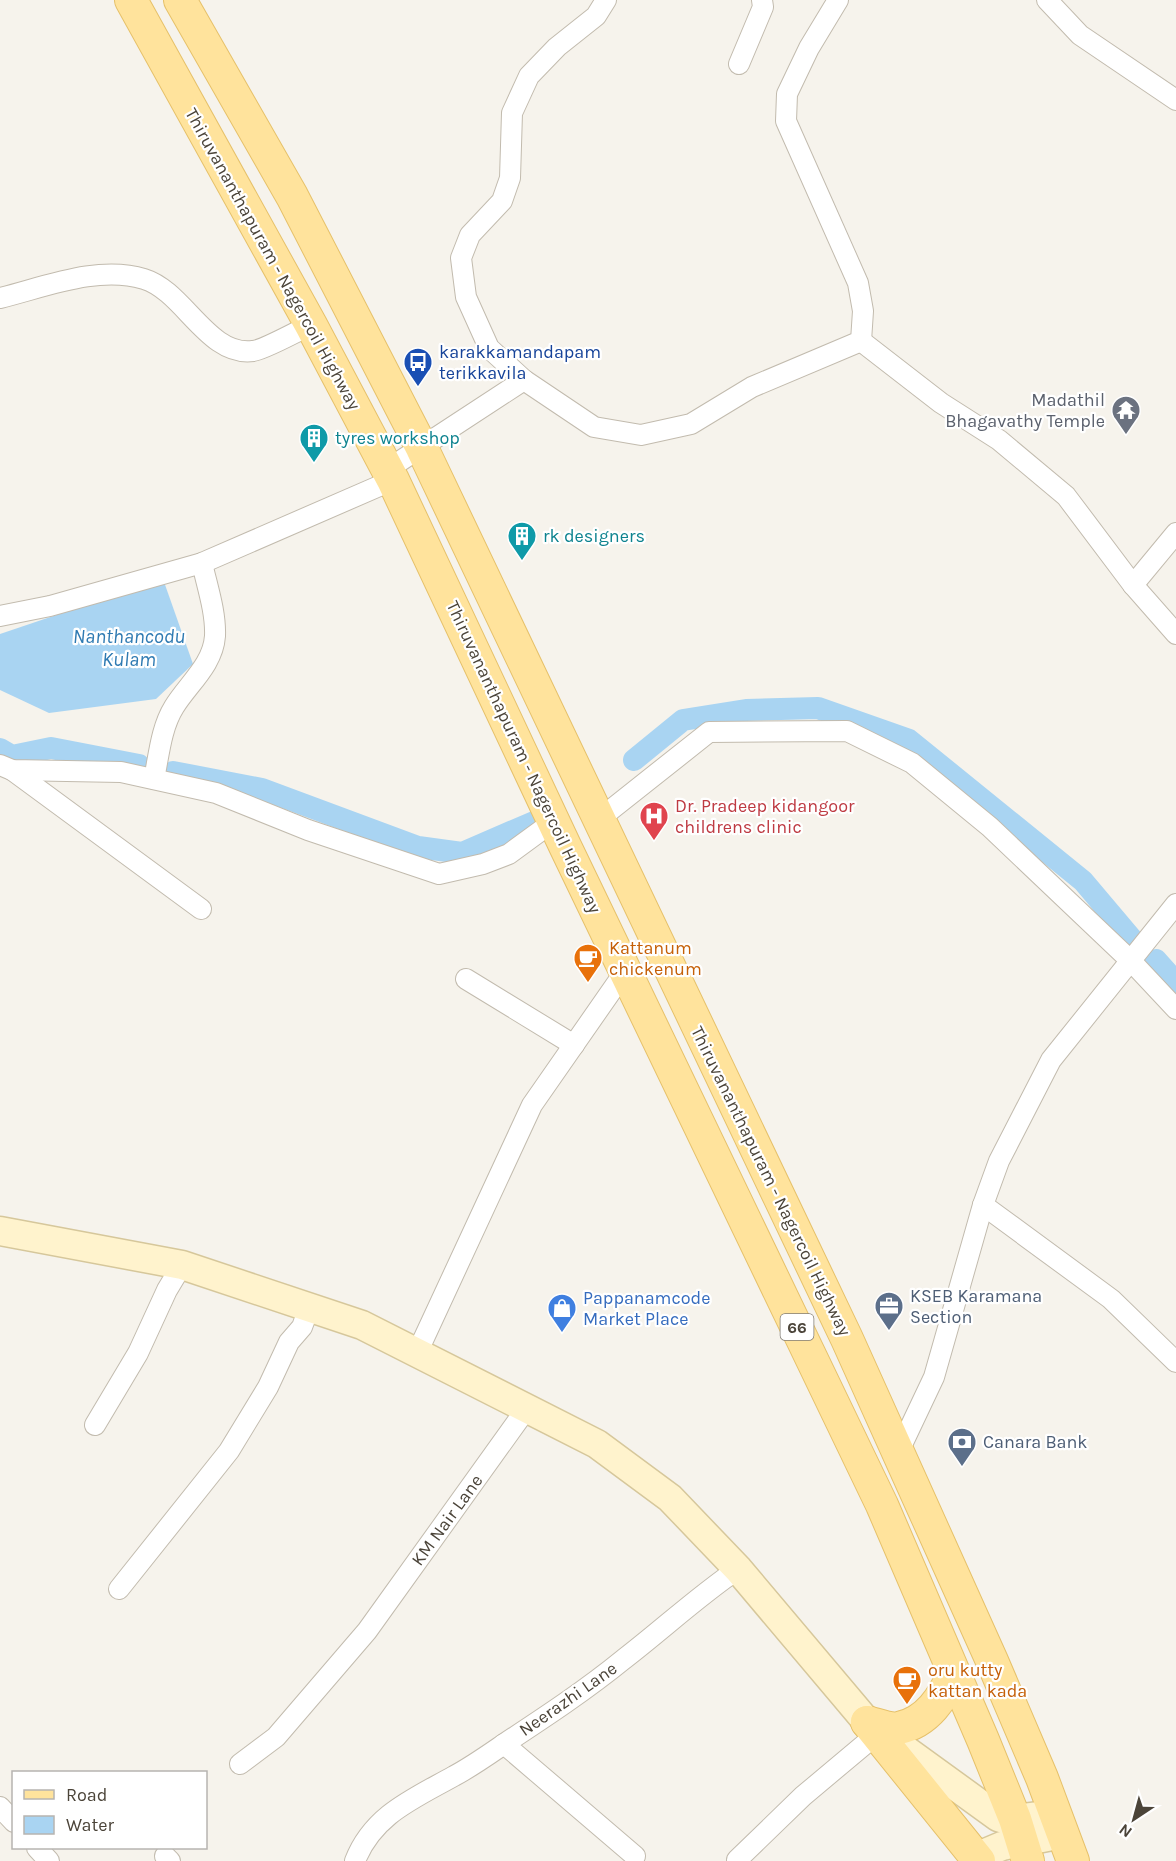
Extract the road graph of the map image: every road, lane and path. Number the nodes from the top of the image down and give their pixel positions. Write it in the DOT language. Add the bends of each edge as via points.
graph roads {
  1 [pos="131,0"];
  2 [pos="180,0"];
  3 [pos="606,0"];
  4 [pos="762,0"];
  5 [pos="838,0"];
  6 [pos="1047,0"];
  7 [pos="739,64"];
  8 [pos="1176,100"];
  9 [pos="0,298"];
  10 [pos="311,325"];
  11 [pos="861,341"];
  12 [pos="524,380"];
  13 [pos="422,448"];
  14 [pos="391,475"];
  15 [pos="1176,533"];
  16 [pos="202,563"];
  17 [pos="1133,585"];
  18 [pos="0,616"];
  19 [pos="1176,634"];
  20 [pos="6,768"];
  21 [pos="154,779"];
  22 [pos="598,820"];
  23 [pos="554,821"];
  24 [pos="1176,904"];
  25 [pos="201,909"];
  26 [pos="1131,961"];
  27 [pos="626,970"];
  28 [pos="466,979"];
  29 [pos="1176,1009"];
  30 [pos="574,1045"];
  31 [pos="983,1205"];
  32 [pos="0,1231"];
  33 [pos="182,1265"];
  34 [pos="309,1308"];
  35 [pos="417,1353"];
  36 [pos="1176,1362"];
  37 [pos="527,1408"];
  38 [pos="95,1425"];
  39 [pos="898,1453"];
  40 [pos="738,1569"];
  41 [pos="119,1589"];
  42 [pos="954,1673"];
  43 [pos="872,1728"];
  44 [pos="504,1744"];
  45 [pos="240,1764"];
  46 [pos="0,1807"];
  47 [pos="12,1820"];
  48 [pos="1063,1836"];
  49 [pos="1021,1840"];
  50 [pos="38,1849"];
  51 [pos="635,1856"];
  52 [pos="978,1859"];
  53 [pos="737,1860"];
  54 [pos="49,1861"];
  55 [pos="355,1861"];
  1 -- 10 [label="main road, Thiruvananthapuram - Nagercoil Highway"];
  2 -- 13 [label="main road, Thiruvananthapuram - Nagercoil Highway" via="292,196"];
  3 -- 12 [label="street" via="596,16 557,46 529,76 512,113 510,178 502,201 470,236 462,258 466,297 489,348"];
  4 -- 7 [label="street" via="763,7"];
  5 -- 11 [label="street" via="787,94 786,121 858,283 863,310"];
  6 -- 8 [label="street" via="1080,35"];
  9 -- 10 [label="street" via="73,280 126,275 147,280 172,296 210,334 231,348 253,352"];
  10 -- 14 [label="main road, Thiruvananthapuram - Nagercoil Highway"];
  11 -- 12 [label="street" via="752,387 691,424 641,435 594,427"];
  11 -- 17 [label="street" via="941,403 999,440 1066,496"];
  12 -- 13 [label="street" via="457,421"];
  13 -- 14 [label="street"];
  13 -- 22 [label="main road, Thiruvananthapuram - Nagercoil Highway"];
  14 -- 16 [label="street"];
  14 -- 23 [label="main road, Thiruvananthapuram - Nagercoil Highway"];
  15 -- 17 [label="street"];
  16 -- 18 [label="street" via="50,606"];
  16 -- 21 [label="street" via="215,636 208,661 173,708 164,730"];
  17 -- 19 [label="street"];
  20 -- 21 [label="street" via="121,772"];
  20 -- 25 [label="street"];
  21 -- 23 [label="street" via="216,793 308,830 439,874 509,854"];
  22 -- 26 [label="street" via="709,732 847,731 912,763 990,827"];
  22 -- 39 [label="main road, Thiruvananthapuram - Nagercoil Highway" via="848,1340"];
  23 -- 27 [label="main road, Thiruvananthapuram - Nagercoil Highway / 66"];
  24 -- 26 [label="street"];
  26 -- 29 [label="street"];
  26 -- 31 [label="street" via="1052,1060 999,1161"];
  27 -- 30 [label="street"];
  27 -- 42 [label="main road, Thiruvananthapuram - Nagercoil Highway / 66" via="882,1505"];
  28 -- 30 [label="street"];
  30 -- 35 [label="street" via="532,1106"];
  31 -- 36 [label="street" via="1111,1299"];
  31 -- 39 [label="street" via="933,1377"];
  32 -- 33 [label="main road"];
  33 -- 34 [label="main road"];
  33 -- 38 [label="street" via="138,1353"];
  34 -- 35 [label="main road" via="363,1325"];
  34 -- 41 [label="street" via="302,1327 289,1342 268,1387 229,1451"];
  35 -- 37 [label="main road"];
  37 -- 40 [label="main road" via="597,1444 670,1498"];
  37 -- 45 [label="street, KM Nair Lane" via="367,1631 276,1737"];
  39 -- 48 [label="main road, Thiruvananthapuram - Nagercoil Highway" via="997,1672"];
  40 -- 43 [label="main road"];
  40 -- 44 [label="street, Neerazhi Lane" via="696,1597 567,1702"];
  42 -- 43 [label="main road" via="942,1700 922,1718 898,1729"];
  42 -- 49 [label="main road, Thiruvananthapuram - Nagercoil Highway / 66"];
  43 -- 49 [label="main road" via="998,1817"];
  43 -- 52 [label="main road"];
  43 -- 53 [label="street"];
  44 -- 51 [label="street, Neerazhi Lane"];
  44 -- 55 [label="street" via="394,1808 361,1845"];
  46 -- 47 [label="street"];
  48 -- 49 [label="main road"];
  49 -- 52 [label="main road"];
  50 -- 54 [label="street"];
}
